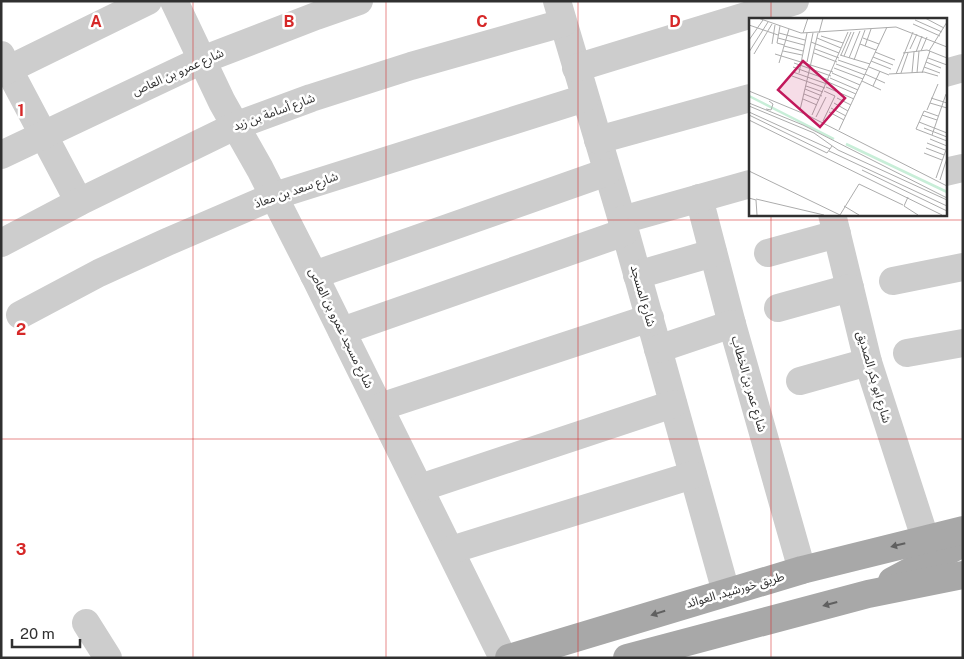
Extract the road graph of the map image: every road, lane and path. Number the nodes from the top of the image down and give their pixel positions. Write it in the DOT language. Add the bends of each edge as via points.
graph roads {
  1 [pos="148,1"];
  2 [pos="174,1"];
  3 [pos="359,1"];
  4 [pos="795,1"];
  5 [pos="560,12"];
  6 [pos="202,60"];
  7 [pos="4,66"];
  8 [pos="576,68"];
  9 [pos="963,68"];
  10 [pos="946,73"];
  11 [pos="585,98"];
  12 [pos="749,98"];
  13 [pos="235,126"];
  14 [pos="44,134"];
  15 [pos="598,140"];
  16 [pos="1,155"];
  17 [pos="963,168"];
  18 [pos="608,172"];
  19 [pos="946,172"];
  20 [pos="749,184"];
  21 [pos="274,196"];
  22 [pos="699,198"];
  23 [pos="79,202"];
  24 [pos="835,224"];
  25 [pos="623,226"];
  26 [pos="1,243"];
  27 [pos="713,253"];
  28 [pos="768,253"];
  29 [pos="963,267"];
  30 [pos="314,275"];
  31 [pos="637,275"];
  32 [pos="893,281"];
  33 [pos="850,288"];
  34 [pos="778,308"];
  35 [pos="20,315"];
  36 [pos="650,318"];
  37 [pos="732,324"];
  38 [pos="342,331"];
  39 [pos="963,342"];
  40 [pos="658,349"];
  41 [pos="906,353"];
  42 [pos="868,362"];
  43 [pos="800,382"];
  44 [pos="673,404"];
  45 [pos="380,407"];
  46 [pos="693,475"];
  47 [pos="420,488"];
  48 [pos="963,530"];
  49 [pos="925,538"];
  50 [pos="963,543"];
  51 [pos="451,550"];
  52 [pos="802,570"];
  53 [pos="963,575"];
  54 [pos="726,592"];
  55 [pos="868,594"];
  56 [pos="86,623"];
  57 [pos="108,658"];
  58 [pos="502,658"];
  59 [pos="509,658"];
  60 [pos="627,658"];
  1 -- 7 [label="street"];
  2 -- 6 [label="street, شارع مسجد عمرو بن العاص"];
  3 -- 6 [label="street, شارع عمرو بن العاص"];
  4 -- 8 [label="street"];
  5 -- 8 [label="street, شارع المسجد"];
  5 -- 13 [label="street, شارع أسامة بن زيد"];
  6 -- 13 [label="street, شارع مسجد عمرو بن العاص"];
  6 -- 14 [label="street, شارع عمرو بن العاص"];
  7 -- 14 [label="street"];
  8 -- 11 [label="street, شارع المسجد"];
  9 -- 10 [label="street"];
  11 -- 15 [label="street, شارع المسجد"];
  11 -- 21 [label="street, شارع سعد بن معاذ"];
  12 -- 15 [label="street"];
  13 -- 21 [label="street, شارع مسجد عمرو بن العاص"];
  13 -- 23 [label="street, شارع أسامة بن زيد"];
  14 -- 16 [label="street, شارع عمرو بن العاص"];
  14 -- 23 [label="street"];
  15 -- 18 [label="street, شارع المسجد"];
  17 -- 19 [label="street"];
  18 -- 25 [label="street, شارع المسجد"];
  18 -- 30 [label="street"];
  20 -- 22 [label="street"];
  21 -- 30 [label="street, شارع مسجد عمرو بن العاص"];
  21 -- 35 [label="street, شارع سعد بن معاذ" via="99,273"];
  22 -- 25 [label="street"];
  22 -- 27 [label="street, شارع عمر بن الخطاب"];
  23 -- 26 [label="street, شارع أسامة بن زيد"];
  24 -- 28 [label="street"];
  24 -- 33 [label="street, شارع ابو بكر الصديق"];
  25 -- 31 [label="street, شارع المسجد"];
  25 -- 38 [label="street"];
  27 -- 31 [label="street"];
  27 -- 37 [label="street, شارع عمر بن الخطاب"];
  29 -- 32 [label="street"];
  30 -- 38 [label="street, شارع مسجد عمرو بن العاص"];
  31 -- 36 [label="street, شارع المسجد"];
  33 -- 34 [label="street"];
  33 -- 42 [label="street, شارع ابو بكر الصديق"];
  36 -- 40 [label="street, شارع المسجد"];
  36 -- 45 [label="street"];
  37 -- 40 [label="street"];
  37 -- 52 [label="street, شارع عمر بن الخطاب"];
  38 -- 45 [label="street, شارع مسجد عمرو بن العاص"];
  39 -- 41 [label="street"];
  40 -- 44 [label="street, شارع المسجد"];
  42 -- 43 [label="street"];
  42 -- 49 [label="street, شارع ابو بكر الصديق"];
  44 -- 46 [label="street, شارع المسجد"];
  44 -- 47 [label="street"];
  45 -- 47 [label="street, شارع مسجد عمرو بن العاص"];
  46 -- 51 [label="street"];
  46 -- 54 [label="street, شارع المسجد"];
  47 -- 51 [label="street, شارع مسجد عمرو بن العاص"];
  48 -- 49 [label="main road, طريق خورشيد, العوائد"];
  49 -- 52 [label="main road, طريق خورشيد, العوائد, one-way"];
  50 -- 55 [label="main road"];
  51 -- 58 [label="street, شارع مسجد عمرو بن العاص"];
  52 -- 54 [label="main road, طريق خورشيد, العوائد"];
  53 -- 55 [label="main road"];
  54 -- 59 [label="main road, طريق خورشيد, العوائد, one-way"];
  55 -- 60 [label="main road, one-way"];
  56 -- 57 [label="street"];
}
